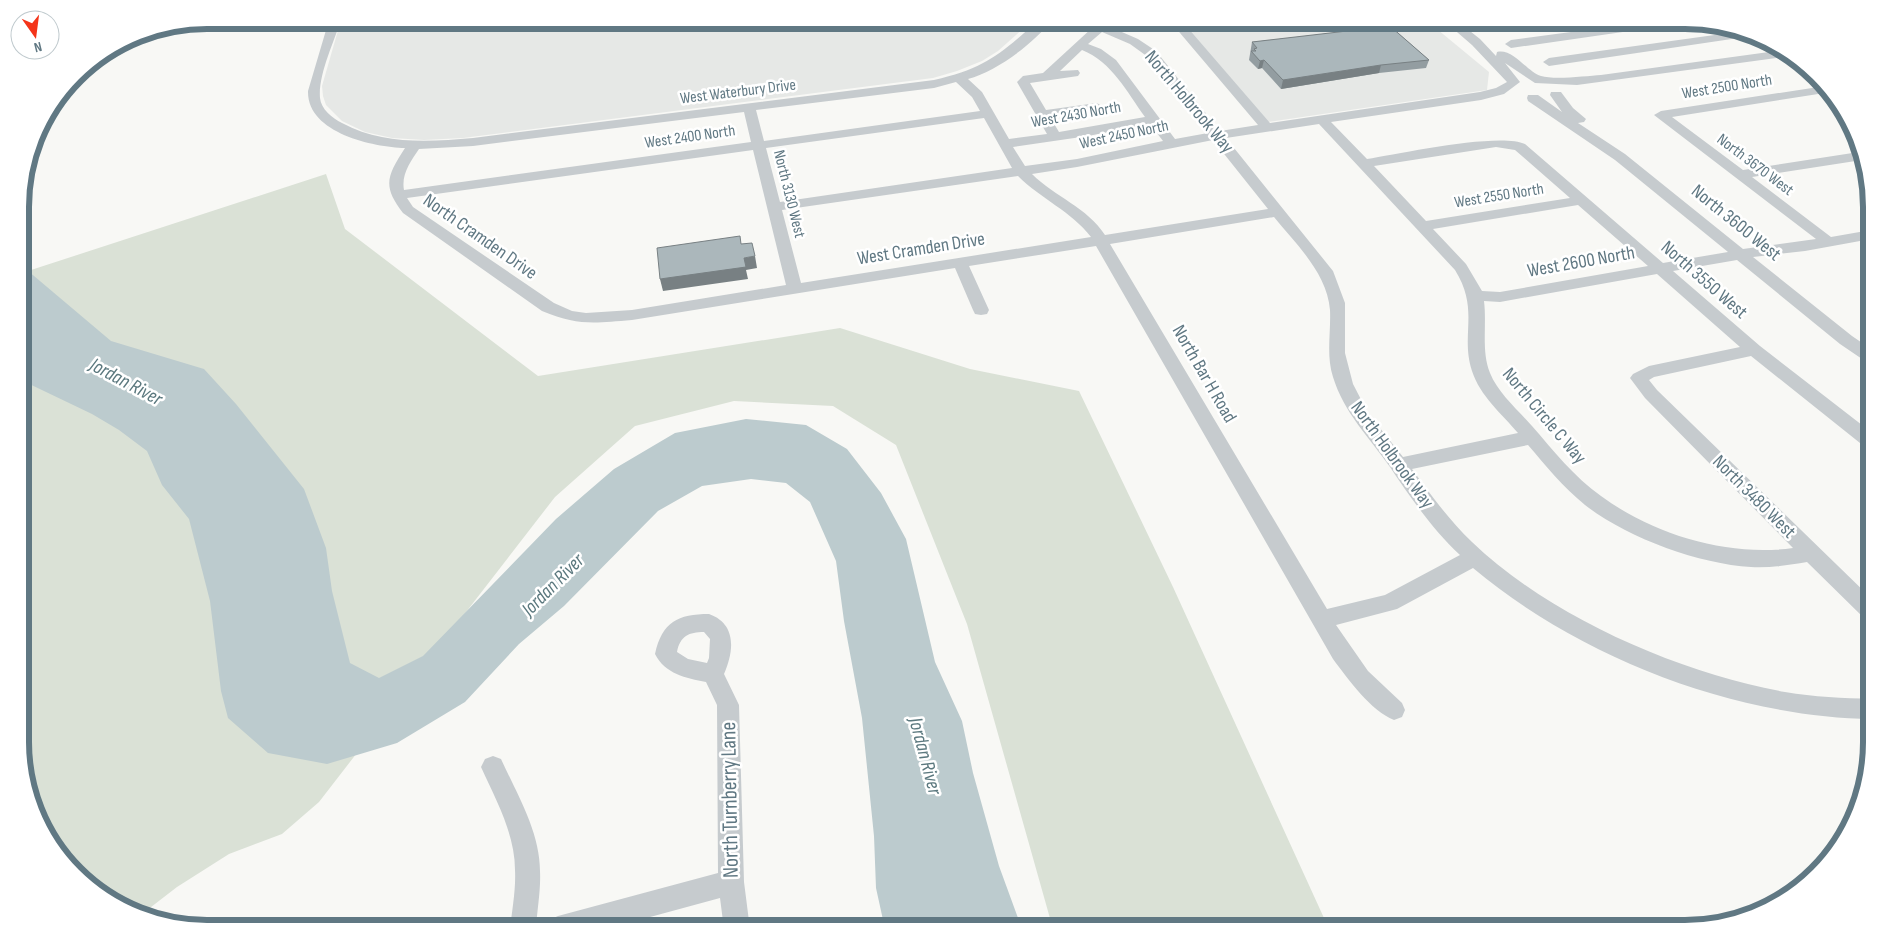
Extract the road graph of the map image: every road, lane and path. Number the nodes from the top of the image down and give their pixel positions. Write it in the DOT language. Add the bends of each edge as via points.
graph roads {
  1 [pos="332,29"];
  2 [pos="1035,29"];
  3 [pos="1098,29"];
  4 [pos="1114,29"];
  5 [pos="1183,29"];
  6 [pos="1459,29"];
  7 [pos="1626,29"];
  8 [pos="1734,36"];
  9 [pos="1476,42"];
  10 [pos="1511,44"];
  11 [pos="1080,45"];
  12 [pos="1622,52"];
  13 [pos="1777,55"];
  14 [pos="1549,62"];
  15 [pos="1651,72"];
  16 [pos="1074,73"];
  17 [pos="1047,76"];
  18 [pos="959,78"];
  19 [pos="1601,79"];
  20 [pos="1538,80"];
  21 [pos="1820,90"];
  22 [pos="1520,92"];
  23 [pos="1556,94"];
  24 [pos="749,107"];
  25 [pos="1097,107"];
  26 [pos="988,114"];
  27 [pos="1042,114"];
  28 [pos="1661,115"];
  29 [pos="1153,118"];
  30 [pos="1322,120"];
  31 [pos="1267,128"];
  32 [pos="1217,135"];
  33 [pos="1055,137"];
  34 [pos="1171,143"];
  35 [pos="415,144"];
  36 [pos="1004,144"];
  37 [pos="759,145"];
  38 [pos="1856,157"];
  39 [pos="1620,158"];
  40 [pos="1363,164"];
  41 [pos="1020,170"];
  42 [pos="1740,176"];
  43 [pos="397,195"];
  44 [pos="1582,200"];
  45 [pos="774,207"];
  46 [pos="1278,212"];
  47 [pos="1422,226"];
  48 [pos="1863,236"];
  49 [pos="1101,240"];
  50 [pos="1829,242"];
  51 [pos="1741,254"];
  52 [pos="960,263"];
  53 [pos="1661,268"];
  54 [pos="795,289"];
  55 [pos="1475,296"];
  56 [pos="982,310"];
  57 [pos="570,316"];
  58 [pos="1825,322"];
  59 [pos="1863,343"];
  60 [pos="1754,350"];
  61 [pos="1863,352"];
  62 [pos="1863,436"];
  63 [pos="1532,437"];
  64 [pos="1398,465"];
  65 [pos="1810,553"];
  66 [pos="1475,557"];
  67 [pos="1863,604"];
  68 [pos="1322,619"];
  69 [pos="713,674"];
  70 [pos="1863,709"];
  71 [pos="1394,710"];
  72 [pos="493,767"];
  73 [pos="731,882"];
  74 [pos="524,920"];
  75 [pos="591,920"];
  76 [pos="736,920"];
  1 -- 35 [label="street, West Waterbury Drive" via="314,90 317,108 332,123 357,135"];
  2 -- 18 [label="street, West Waterbury Drive" via="999,60"];
  3 -- 11 [label="street"];
  4 -- 32 [label="street, North Holbrook Way" via="1152,54"];
  5 -- 31 [label="street"];
  6 -- 9 [label="street, North 3600 West"];
  7 -- 10 [label="street"];
  8 -- 12 [label="street"];
  9 -- 20 [label="street, North 3600 West"];
  9 -- 22 [label="street, North 3600 West" via="1501,66"];
  11 -- 17 [label="street"];
  11 -- 29 [label="street" via="1112,63"];
  12 -- 14 [label="street"];
  12 -- 15 [label="street"];
  13 -- 15 [label="street"];
  15 -- 19 [label="street"];
  16 -- 17 [label="street"];
  17 -- 27 [label="street" via="1024,80 1023,83"];
  18 -- 24 [label="street, West Waterbury Drive" via="886,91"];
  18 -- 26 [label="street, North Bar H Road" via="977,95"];
  19 -- 20 [label="street"];
  19 -- 23 [label="street"];
  20 -- 22 [label="street" via="1522,79"];
  20 -- 23 [label="street, North 3600 West" via="1553,87"];
  21 -- 28 [label="street, West 2500 North"];
  22 -- 23 [label="street" via="1550,98"];
  22 -- 30 [label="street, West 2450 North"];
  22 -- 39 [label="street, North 3600 West"];
  23 -- 39 [label="street, North 3600 West" via="1568,111 1594,130"];
  24 -- 35 [label="street, West Waterbury Drive" via="473,142"];
  24 -- 37 [label="street, North 3130 West"];
  25 -- 27 [label="street"];
  26 -- 36 [label="street, North Bar H Road"];
  26 -- 37 [label="street, West 2400 North"];
  27 -- 33 [label="street"];
  28 -- 42 [label="street, North 3670 West"];
  29 -- 33 [label="street, West 2430 North"];
  29 -- 34 [label="street"];
  30 -- 31 [label="street, West 2450 North"];
  30 -- 40 [label="street, North Circle C Way"];
  31 -- 32 [label="street, West 2450 North"];
  32 -- 34 [label="street, West 2450 North"];
  32 -- 46 [label="street, North Holbrook Way"];
  33 -- 36 [label="street, West 2430 North"];
  34 -- 41 [label="street, West 2450 North" via="1102,158"];
  35 -- 43 [label="street, North Cramden Drive" via="398,173"];
  36 -- 41 [label="street, North Bar H Road"];
  37 -- 43 [label="street, West 2400 North"];
  37 -- 45 [label="street, North 3130 West"];
  38 -- 42 [label="street"];
  39 -- 51 [label="street, North 3600 West"];
  40 -- 44 [label="street, North 3550 West" via="1496,143 1514,144"];
  40 -- 47 [label="street, North Circle C Way"];
  41 -- 45 [label="street, West 2450 North"];
  41 -- 49 [label="street, North Bar H Road" via="1034,184 1080,215"];
  42 -- 50 [label="street, North 3670 West"];
  43 -- 57 [label="street, North Cramden Drive" via="408,210 533,299"];
  44 -- 47 [label="street, West 2550 North"];
  44 -- 53 [label="street, North 3550 West"];
  45 -- 54 [label="street, North 3130 West"];
  46 -- 49 [label="street, West Cramden Drive"];
  46 -- 64 [label="street, North Holbrook Way" via="1330,281 1339,308 1337,353 1344,386"];
  47 -- 55 [label="street, North Circle C Way" via="1461,267"];
  48 -- 50 [label="street, West 2600 North"];
  49 -- 52 [label="street, West Cramden Drive"];
  49 -- 68 [label="street, North Bar H Road"];
  50 -- 51 [label="street, West 2600 North"];
  51 -- 53 [label="street, West 2600 North"];
  51 -- 58 [label="street, North 3600 West"];
  52 -- 54 [label="street, West Cramden Drive"];
  52 -- 56 [label="street"];
  53 -- 55 [label="street, West 2600 North" via="1500,297"];
  53 -- 60 [label="street, North 3550 West"];
  54 -- 57 [label="street, West Cramden Drive" via="632,315 606,318"];
  55 -- 63 [label="street, North Circle C Way" via="1481,373"];
  58 -- 59 [label="street, North 3600 West"];
  58 -- 61 [label="street, North 3600 West"];
  60 -- 62 [label="street, North 3550 West"];
  60 -- 65 [label="street, North 3480 West" via="1649,372 1639,378 1651,394"];
  63 -- 64 [label="street"];
  63 -- 65 [label="street, North Circle C Way" via="1572,482 1595,501 1644,529 1719,554 1743,558 1782,558"];
  64 -- 66 [label="street, North Holbrook Way" via="1434,513"];
  65 -- 67 [label="street, North 3480 West"];
  66 -- 68 [label="street" via="1396,601"];
  66 -- 70 [label="street, North Holbrook Way" via="1548,612 1620,649 1695,680 1731,691 1817,708"];
  68 -- 71 [label="street, North Bar H Road" via="1350,665"];
  69 -- 73 [label="street, North Turnberry Lane" via="728,705"];
  72 -- 74 [label="street" via="526,856 528,871"];
  73 -- 75 [label="street"];
  73 -- 76 [label="street, North Turnberry Lane"];
}
